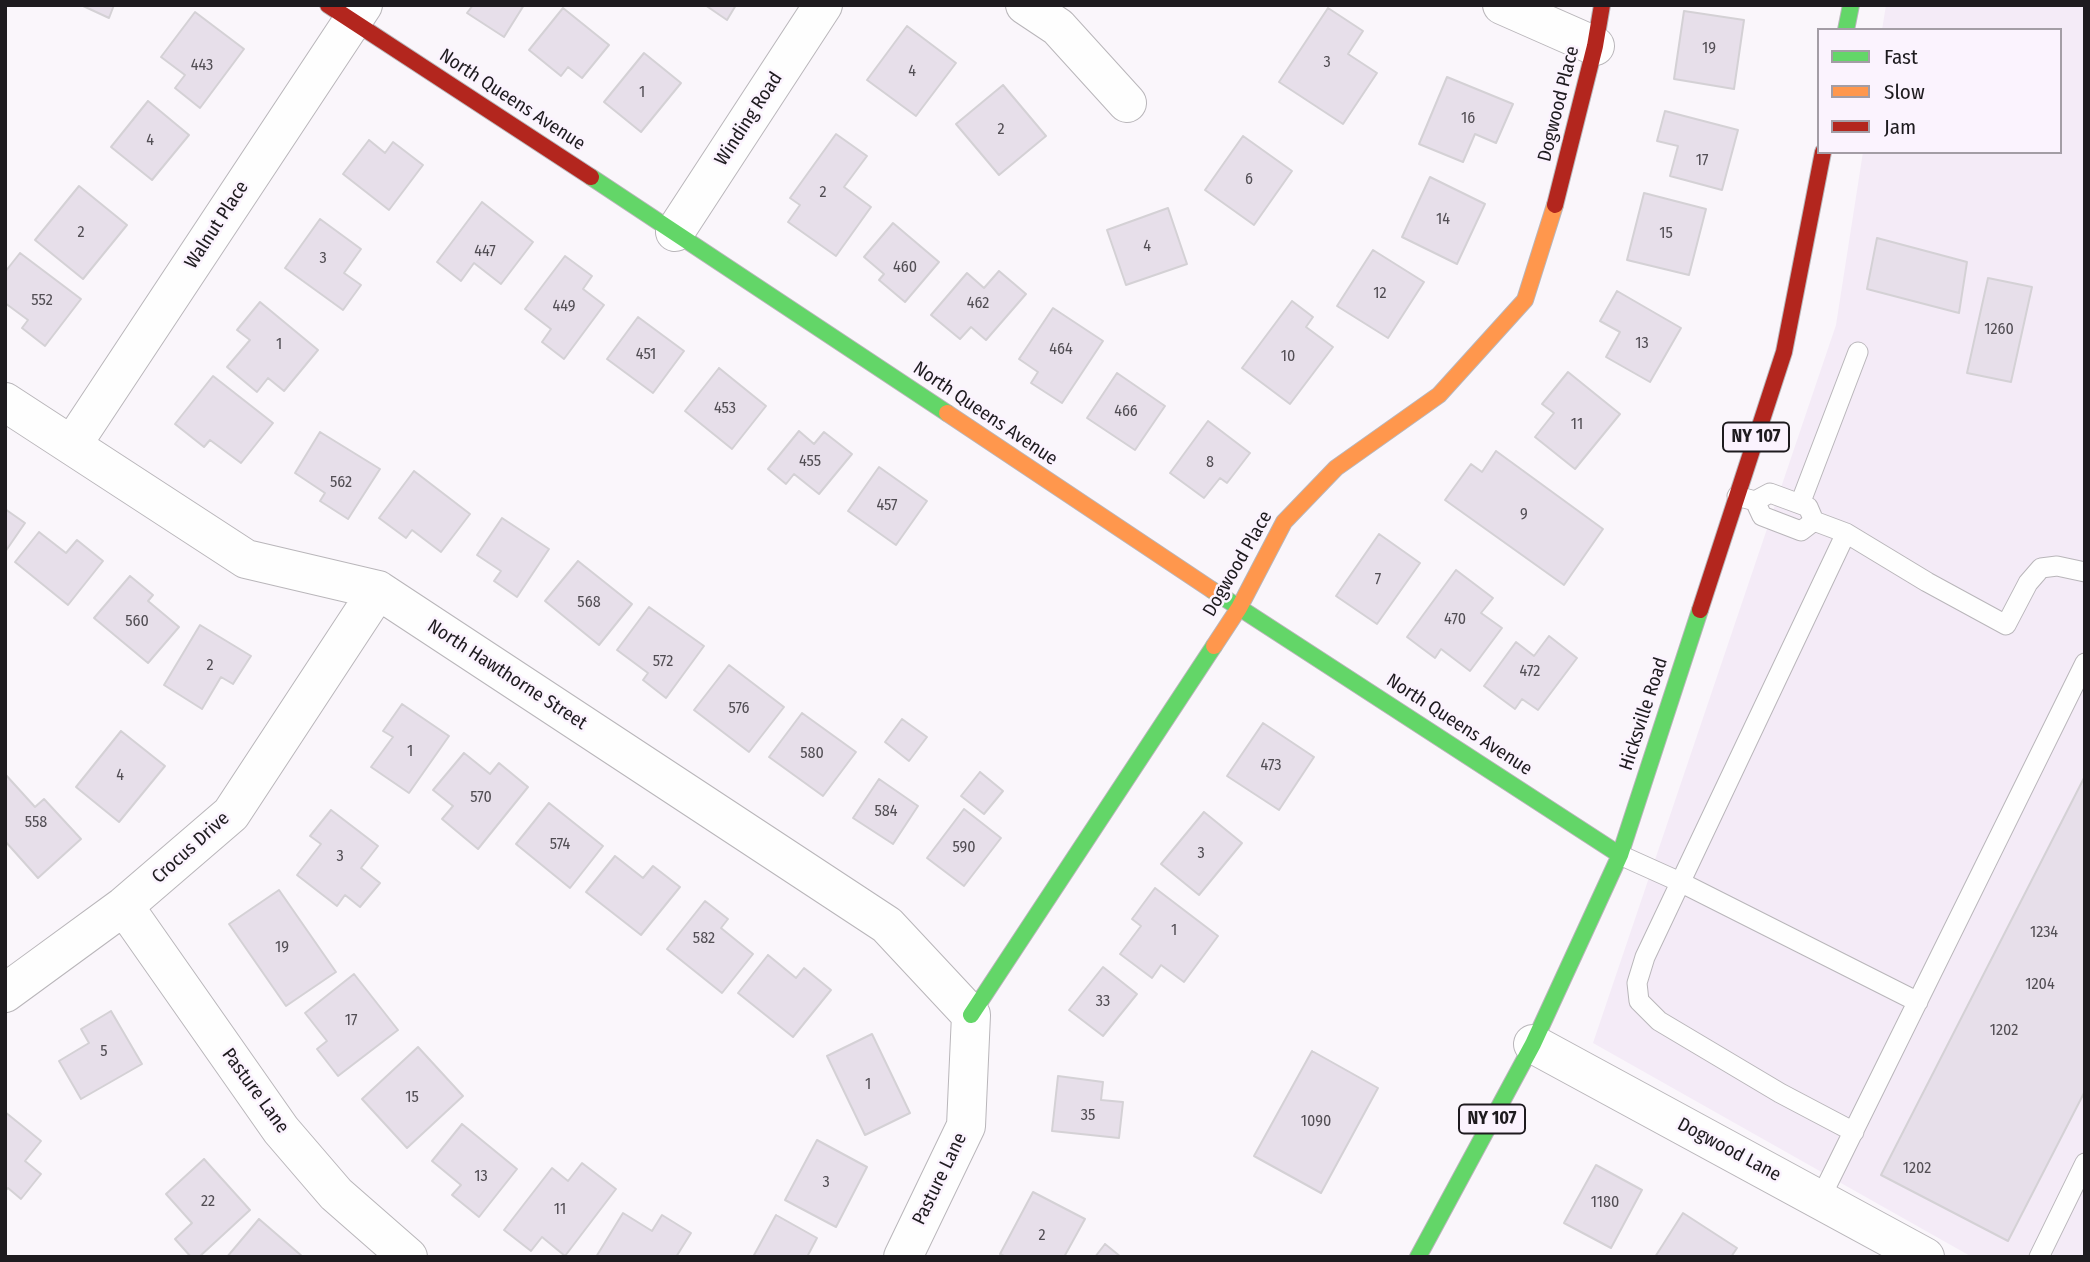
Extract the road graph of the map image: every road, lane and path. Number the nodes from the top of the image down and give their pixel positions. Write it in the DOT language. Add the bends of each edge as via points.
graph roads {
  1 [pos="823,5"];
  2 [pos="1026,5"];
  3 [pos="1502,5"];
  4 [pos="1602,5"];
  5 [pos="1851,5"];
  6 [pos="348,10"];
  7 [pos="1846,28"];
  8 [pos="1595,46"];
  9 [pos="1127,103"];
  10 [pos="1823,154"];
  11 [pos="675,233"];
  12 [pos="1858,352"];
  13 [pos="5,402"];
  14 [pos="72,445"];
  15 [pos="1746,498"];
  16 [pos="1800,504"];
  17 [pos="1814,522"];
  18 [pos="1846,533"];
  19 [pos="2085,572"];
  20 [pos="379,590"];
  21 [pos="1239,608"];
  22 [pos="2085,663"];
  23 [pos="1620,855"];
  24 [pos="1680,882"];
  25 [pos="124,906"];
  26 [pos="9,983"];
  27 [pos="1917,1003"];
  28 [pos="971,1016"];
  29 [pos="1533,1044"];
  30 [pos="1854,1132"];
  31 [pos="2085,1163"];
  32 [pos="1820,1199"];
  33 [pos="408,1257"];
  34 [pos="903,1257"];
  35 [pos="1418,1257"];
  36 [pos="1925,1257"];
  37 [pos="2039,1257"];
  1 -- 11 [label="street, Winding Road"];
  2 -- 9 [label="street" via="1058,27"];
  3 -- 8 [label="street"];
  4 -- 8 [label="street, Dogwood Place"];
  5 -- 7 [label="street"];
  6 -- 11 [label="street, North Queens Avenue"];
  6 -- 14 [label="street, Walnut Place"];
  8 -- 21 [label="street, Dogwood Place" via="1560,188 1525,300 1439,395 1336,468 1284,522"];
  10 -- 15 [label="street, Hicksville Road / NY 107" via="1784,352"];
  11 -- 21 [label="street, North Queens Avenue"];
  12 -- 16 [label="lane"];
  13 -- 14 [label="street, North Hawthorne Street"];
  14 -- 20 [label="street, North Hawthorne Street" via="246,559"];
  15 -- 16 [label="lane" via="1770,492"];
  15 -- 17 [label="lane" via="1762,516 1801,531"];
  15 -- 23 [label="street, Hicksville Road / NY 107"];
  16 -- 17 [label="lane" via="1808,507"];
  17 -- 18 [label="lane"];
  18 -- 19 [label="lane" via="2006,625 2041,568"];
  18 -- 24 [label="lane"];
  20 -- 25 [label="street, Crocus Drive" via="231,814"];
  20 -- 28 [label="street, North Hawthorne Street" via="887,925"];
  21 -- 23 [label="street, North Queens Avenue"];
  21 -- 28 [label="street, Dogwood Place"];
  22 -- 27 [label="lane"];
  23 -- 24 [label="lane"];
  23 -- 29 [label="street, Hicksville Road / NY 107"];
  24 -- 27 [label="lane"];
  24 -- 30 [label="lane" via="1645,957 1637,983 1639,1001 1659,1021"];
  25 -- 26 [label="street, Crocus Drive"];
  25 -- 33 [label="street, Pasture Lane" via="281,1130 336,1194"];
  27 -- 30 [label="lane"];
  28 -- 34 [label="street, Pasture Lane" via="966,1126"];
  29 -- 32 [label="street, Dogwood Lane"];
  29 -- 35 [label="street, Hicksville Road / NY 107"];
  30 -- 32 [label="lane"];
  31 -- 37 [label="lane"];
  32 -- 36 [label="street, Dogwood Lane"];
}
